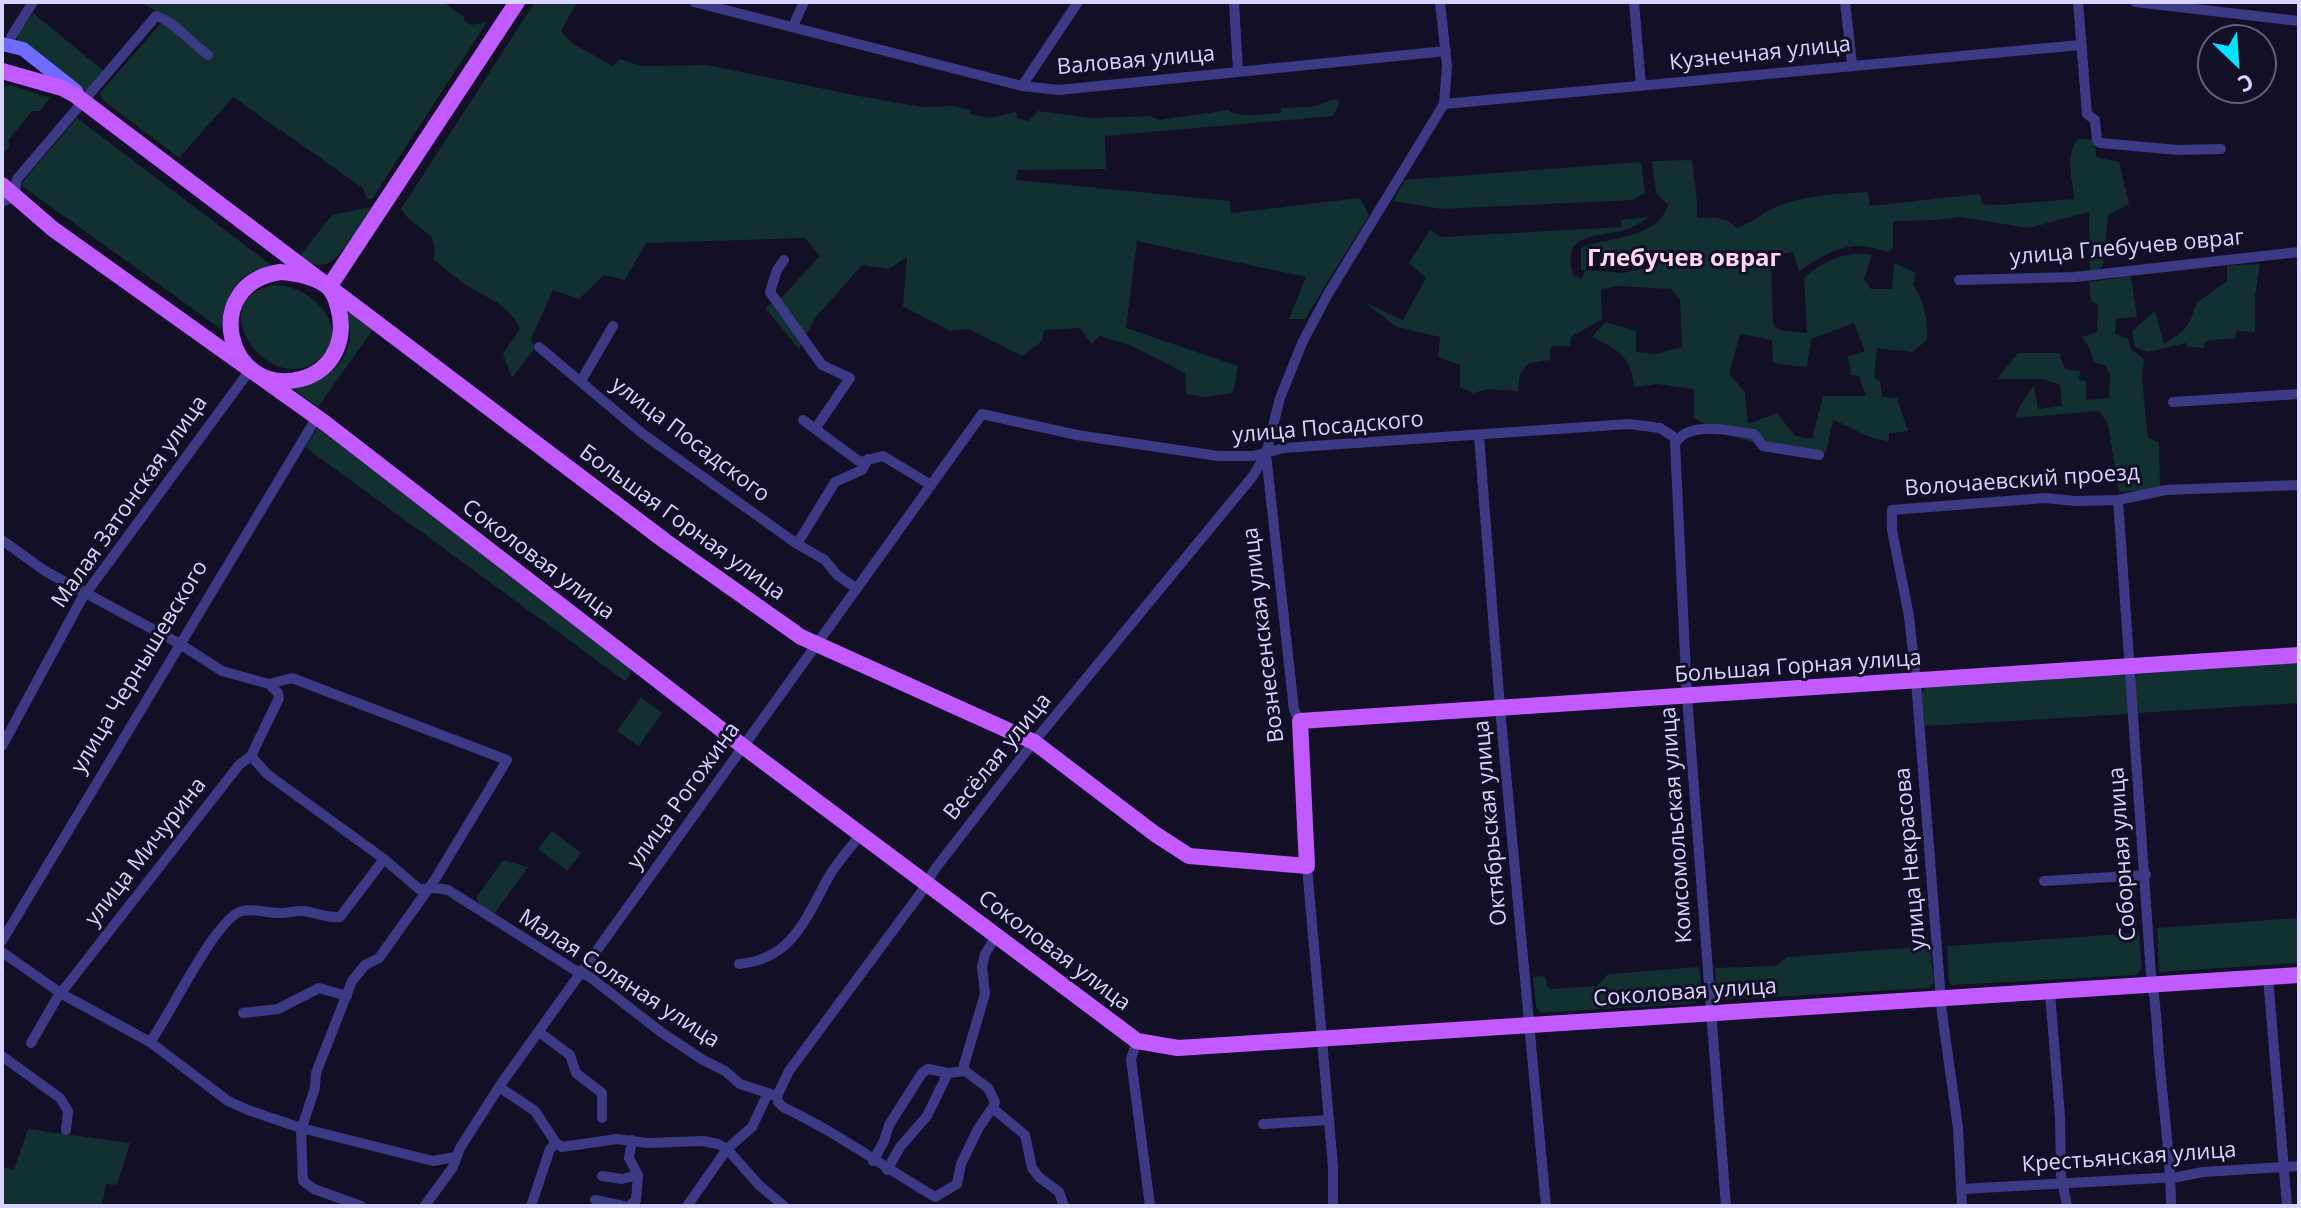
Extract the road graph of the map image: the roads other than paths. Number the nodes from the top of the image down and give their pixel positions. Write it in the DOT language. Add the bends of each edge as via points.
graph roads {
  1 [pos="33,2"];
  2 [pos="517,2"];
  3 [pos="694,2"];
  4 [pos="804,2"];
  5 [pos="1078,2"];
  6 [pos="1234,2"];
  7 [pos="1440,2"];
  8 [pos="1634,2"];
  9 [pos="1845,2"];
  10 [pos="2078,2"];
  11 [pos="2135,2"];
  12 [pos="2299,21"];
  13 [pos="793,26"];
  14 [pos="6,45"];
  15 [pos="2080,45"];
  16 [pos="1446,51"];
  17 [pos="208,55"];
  18 [pos="1852,64"];
  19 [pos="1238,72"];
  20 [pos="4,74"];
  21 [pos="1022,86"];
  22 [pos="1641,86"];
  23 [pos="85,101"];
  24 [pos="1444,104"];
  25 [pos="2221,149"];
  26 [pos="6,195"];
  27 [pos="2299,252"];
  28 [pos="784,260"];
  29 [pos="1959,280"];
  30 [pos="332,284"];
  31 [pos="613,326"];
  32 [pos="539,347"];
  33 [pos="250,370"];
  34 [pos="581,381"];
  35 [pos="2299,394"];
  36 [pos="2173,402"];
  37 [pos="982,414"];
  38 [pos="317,417"];
  39 [pos="803,420"];
  40 [pos="815,429"];
  41 [pos="1479,436"];
  42 [pos="1676,441"];
  43 [pos="1266,454"];
  44 [pos="1819,455"];
  45 [pos="868,459"];
  46 [pos="931,485"];
  47 [pos="2299,485"];
  48 [pos="2118,500"];
  49 [pos="1892,510"];
  50 [pos="2,540"];
  51 [pos="797,544"];
  52 [pos="12,547"];
  53 [pos="2,555"];
  54 [pos="857,589"];
  55 [pos="86,593"];
  56 [pos="180,644"];
  57 [pos="815,645"];
  58 [pos="2299,655"];
  59 [pos="2130,666"];
  60 [pos="1916,681"];
  61 [pos="269,684"];
  62 [pos="1687,696"];
  63 [pos="1500,708"];
  64 [pos="1300,721"];
  65 [pos="1034,742"];
  66 [pos="2,746"];
  67 [pos="744,747"];
  68 [pos="251,756"];
  69 [pos="862,833"];
  70 [pos="384,859"];
  71 [pos="1307,866"];
  72 [pos="2146,875"];
  73 [pos="2044,881"];
  74 [pos="927,882"];
  75 [pos="427,890"];
  76 [pos="996,936"];
  77 [pos="2,941"];
  78 [pos="2,952"];
  79 [pos="739,964"];
  80 [pos="581,974"];
  81 [pos="2299,975"];
  82 [pos="2268,977"];
  83 [pos="2153,984"];
  84 [pos="2050,993"];
  85 [pos="62,994"];
  86 [pos="347,996"];
  87 [pos="1941,999"];
  88 [pos="1711,1012"];
  89 [pos="243,1013"];
  90 [pos="1529,1026"];
  91 [pos="539,1032"];
  92 [pos="1323,1038"];
  93 [pos="1137,1041"];
  94 [pos="150,1042"];
  95 [pos="31,1043"];
  96 [pos="2,1056"];
  97 [pos="965,1071"];
  98 [pos="948,1073"];
  99 [pos="499,1087"];
  100 [pos="773,1094"];
  101 [pos="993,1107"];
  102 [pos="602,1118"];
  103 [pos="1329,1120"];
  104 [pos="1263,1124"];
  105 [pos="301,1128"];
  106 [pos="66,1130"];
  107 [pos="632,1140"];
  108 [pos="556,1143"];
  109 [pos="727,1149"];
  110 [pos="455,1157"];
  111 [pos="873,1161"];
  112 [pos="2299,1166"];
  113 [pos="2284,1168"];
  114 [pos="887,1170"];
  115 [pos="638,1175"];
  116 [pos="602,1176"];
  117 [pos="2170,1177"];
  118 [pos="2062,1183"];
  119 [pos="1962,1189"];
  120 [pos="595,1200"];
  121 [pos="936,1202"];
  122 [pos="426,1204"];
  123 [pos="629,1204"];
  124 [pos="361,1206"];
  125 [pos="531,1206"];
  126 [pos="687,1206"];
  127 [pos="784,1206"];
  128 [pos="1064,1206"];
  129 [pos="1150,1206"];
  130 [pos="1333,1206"];
  131 [pos="1546,1206"];
  132 [pos="1726,1206"];
  133 [pos="1962,1206"];
  134 [pos="2067,1206"];
  135 [pos="2171,1206"];
  136 [pos="2287,1206"];
  1 -- 14 [label="street"];
  2 -- 30 [label="main road"];
  3 -- 13 [label="street, Валовая улица"];
  4 -- 13 [label="street"];
  5 -- 21 [label="street"];
  6 -- 19 [label="street"];
  7 -- 16 [label="street"];
  8 -- 22 [label="street"];
  9 -- 18 [label="street"];
  10 -- 15 [label="street"];
  11 -- 12 [label="street"];
  13 -- 21 [label="street, Валовая улица"];
  14 -- 23 [label="street" via="23,49"];
  15 -- 18 [label="street, Кузнечная улица"];
  15 -- 25 [label="street" via="2087,114 2095,120 2100,143"];
  16 -- 19 [label="street, Валовая улица"];
  16 -- 24 [label="street"];
  17 -- 23 [label="street" via="156,16"];
  18 -- 22 [label="street, Кузнечная улица"];
  19 -- 21 [label="street, Валовая улица" via="1059,90"];
  20 -- 23 [label="main road, Большая Горная улица" via="62,88"];
  22 -- 24 [label="street, Кузнечная улица"];
  23 -- 26 [label="street"];
  23 -- 30 [label="main road, Большая Горная улица"];
  24 -- 43 [label="street, Вознесенская улица" via="1303,341 1280,398"];
  26 -- 33 [label="main road, Соколовая улица"];
  27 -- 29 [label="street, улица Глебучев овраг" via="2075,277"];
  28 -- 40 [label="street" via="770,292 822,365 850,378"];
  30 -- 33 [label="main road" via="342,324 327,365 290,380"];
  30 -- 33 [label="main road" via="280,272 255,279 241,292 230,317 232,338"];
  30 -- 57 [label="main road, Большая Горная улица" via="665,541"];
  31 -- 34 [label="street"];
  32 -- 34 [label="street, улица Посадского"];
  33 -- 38 [label="main road, Соколовая улица"];
  33 -- 55 [label="street, Малая Затонская улица"];
  34 -- 51 [label="street, улица Посадского" via="643,434"];
  35 -- 36 [label="street"];
  37 -- 43 [label="street, улица Посадского" via="1077,435 1218,456"];
  37 -- 46 [label="street, улица Рогожина"];
  38 -- 56 [label="street, улица Чернышевского"];
  38 -- 67 [label="main road, Соколовая улица"];
  39 -- 40 [label="street"];
  40 -- 45 [label="street" via="860,462"];
  41 -- 42 [label="street, улица Посадского" via="1629,424 1660,428"];
  41 -- 43 [label="street, улица Посадского" via="1284,448"];
  41 -- 63 [label="street, Октябрьская улица"];
  42 -- 44 [label="street" via="1694,429 1754,434 1763,446"];
  42 -- 62 [label="street, Комсомольская улица"];
  43 -- 64 [label="street, Вознесенская улица" via="1294,710"];
  43 -- 65 [label="street, Весёлая улица"];
  45 -- 46 [label="street" via="883,456"];
  45 -- 51 [label="street" via="862,470 835,482"];
  46 -- 54 [label="street, улица Рогожина"];
  47 -- 48 [label="street, Волочаевский проезд" via="2166,490"];
  48 -- 49 [label="street, Волочаевский проезд" via="2045,498"];
  48 -- 59 [label="street, Соборная улица"];
  49 -- 60 [label="street, улица Некрасова"];
  50 -- 52 [label="street"];
  51 -- 54 [label="street, улица Посадского"];
  52 -- 53 [label="street"];
  52 -- 55 [label="street"];
  54 -- 57 [label="street, улица Рогожина"];
  55 -- 56 [label="street"];
  55 -- 66 [label="street, Малая Затонская улица"];
  56 -- 61 [label="street" via="222,671"];
  56 -- 77 [label="street, улица Чернышевского"];
  57 -- 65 [label="main road, Большая Горная улица"];
  57 -- 67 [label="street, улица Рогожина"];
  58 -- 59 [label="main road, Большая Горная улица"];
  59 -- 60 [label="main road, Большая Горная улица"];
  59 -- 72 [label="street, Соборная улица"];
  60 -- 62 [label="main road, Большая Горная улица"];
  60 -- 87 [label="street, улица Некрасова"];
  61 -- 68 [label="street, улица Мичурина" via="279,698"];
  61 -- 75 [label="street" via="292,678 507,760"];
  62 -- 63 [label="main road, Большая Горная улица"];
  62 -- 88 [label="street, Комсомольская улица"];
  63 -- 64 [label="main road, Большая Горная улица"];
  63 -- 90 [label="street, Октябрьская улица"];
  64 -- 71 [label="main road, Вознесенская улица"];
  65 -- 71 [label="main road, Большая Горная улица" via="1189,856"];
  65 -- 74 [label="street, Весёлая улица"];
  67 -- 69 [label="main road, Соколовая улица"];
  67 -- 80 [label="street, улица Рогожина"];
  68 -- 70 [label="street, Малая Соляная улица" via="267,774"];
  68 -- 85 [label="street, улица Мичурина"];
  69 -- 74 [label="main road, Соколовая улица"];
  69 -- 79 [label="street" via="784,949 759,962"];
  70 -- 75 [label="street, Малая Соляная улица"];
  70 -- 94 [label="street" via="340,917 261,910 231,916"];
  71 -- 92 [label="street, Вознесенская улица"];
  72 -- 73 [label="street"];
  72 -- 83 [label="street, Соборная улица"];
  74 -- 76 [label="main road, Соколовая улица"];
  74 -- 100 [label="street, Весёлая улица"];
  75 -- 80 [label="street, Малая Соляная улица" via="448,890"];
  75 -- 86 [label="street" via="379,958 358,972"];
  76 -- 93 [label="main road, Соколовая улица"];
  76 -- 97 [label="street" via="982,967 985,994"];
  78 -- 85 [label="street"];
  80 -- 91 [label="street, улица Рогожина"];
  80 -- 100 [label="street, Малая Соляная улица" via="740,1084"];
  81 -- 82 [label="main road, Соколовая улица"];
  82 -- 83 [label="main road, Соколовая улица"];
  82 -- 113 [label="street"];
  83 -- 84 [label="main road, Соколовая улица"];
  83 -- 117 [label="street, Соборная улица"];
  84 -- 87 [label="main road, Соколовая улица"];
  84 -- 118 [label="street"];
  85 -- 94 [label="street"];
  85 -- 95 [label="street, улица Мичурина"];
  86 -- 89 [label="street" via="319,988 278,1009"];
  86 -- 105 [label="street"];
  87 -- 88 [label="main road, Соколовая улица"];
  87 -- 119 [label="street, улица Некрасова"];
  88 -- 90 [label="main road, Соколовая улица"];
  88 -- 132 [label="street, Комсомольская улица"];
  90 -- 92 [label="main road, Соколовая улица"];
  90 -- 131 [label="street, Октябрьская улица"];
  91 -- 99 [label="street, улица Рогожина"];
  91 -- 102 [label="street" via="570,1055 576,1073 602,1093"];
  92 -- 93 [label="main road, Соколовая улица" via="1178,1048"];
  92 -- 103 [label="street, Вознесенская улица"];
  93 -- 129 [label="street" via="1131,1059"];
  94 -- 105 [label="street" via="228,1101"];
  96 -- 106 [label="street" via="60,1098 68,1111"];
  97 -- 98 [label="street"];
  97 -- 101 [label="street" via="992,1093"];
  98 -- 111 [label="street" via="922,1073"];
  98 -- 114 [label="street" via="927,1116"];
  99 -- 108 [label="street" via="535,1111"];
  99 -- 110 [label="street, улица Рогожина"];
  100 -- 109 [label="street, Весёлая улица" via="752,1127"];
  100 -- 111 [label="street, Малая Соляная улица" via="783,1107"];
  101 -- 121 [label="street" via="961,1164 959,1182"];
  101 -- 128 [label="street" via="1025,1135 1032,1168 1059,1192"];
  103 -- 104 [label="street"];
  103 -- 130 [label="street, Вознесенская улица"];
  105 -- 110 [label="street" via="433,1161"];
  105 -- 124 [label="street" via="303,1181"];
  107 -- 108 [label="street" via="562,1147"];
  107 -- 109 [label="street" via="703,1141"];
  107 -- 115 [label="street" via="629,1158"];
  108 -- 125 [label="street"];
  109 -- 126 [label="street, Весёлая улица"];
  109 -- 127 [label="street"];
  110 -- 122 [label="street, улица Рогожина"];
  111 -- 114 [label="street, Малая Соляная улица"];
  112 -- 113 [label="street, Крестьянская улица"];
  113 -- 117 [label="street, Крестьянская улица"];
  113 -- 136 [label="street"];
  114 -- 121 [label="street, Малая Соляная улица"];
  115 -- 116 [label="street"];
  115 -- 123 [label="street"];
  117 -- 118 [label="street, Крестьянская улица"];
  117 -- 135 [label="street, Соборная улица"];
  118 -- 119 [label="street, Крестьянская улица"];
  118 -- 134 [label="street"];
  119 -- 133 [label="street, улица Некрасова"];
  120 -- 123 [label="street"];
}
